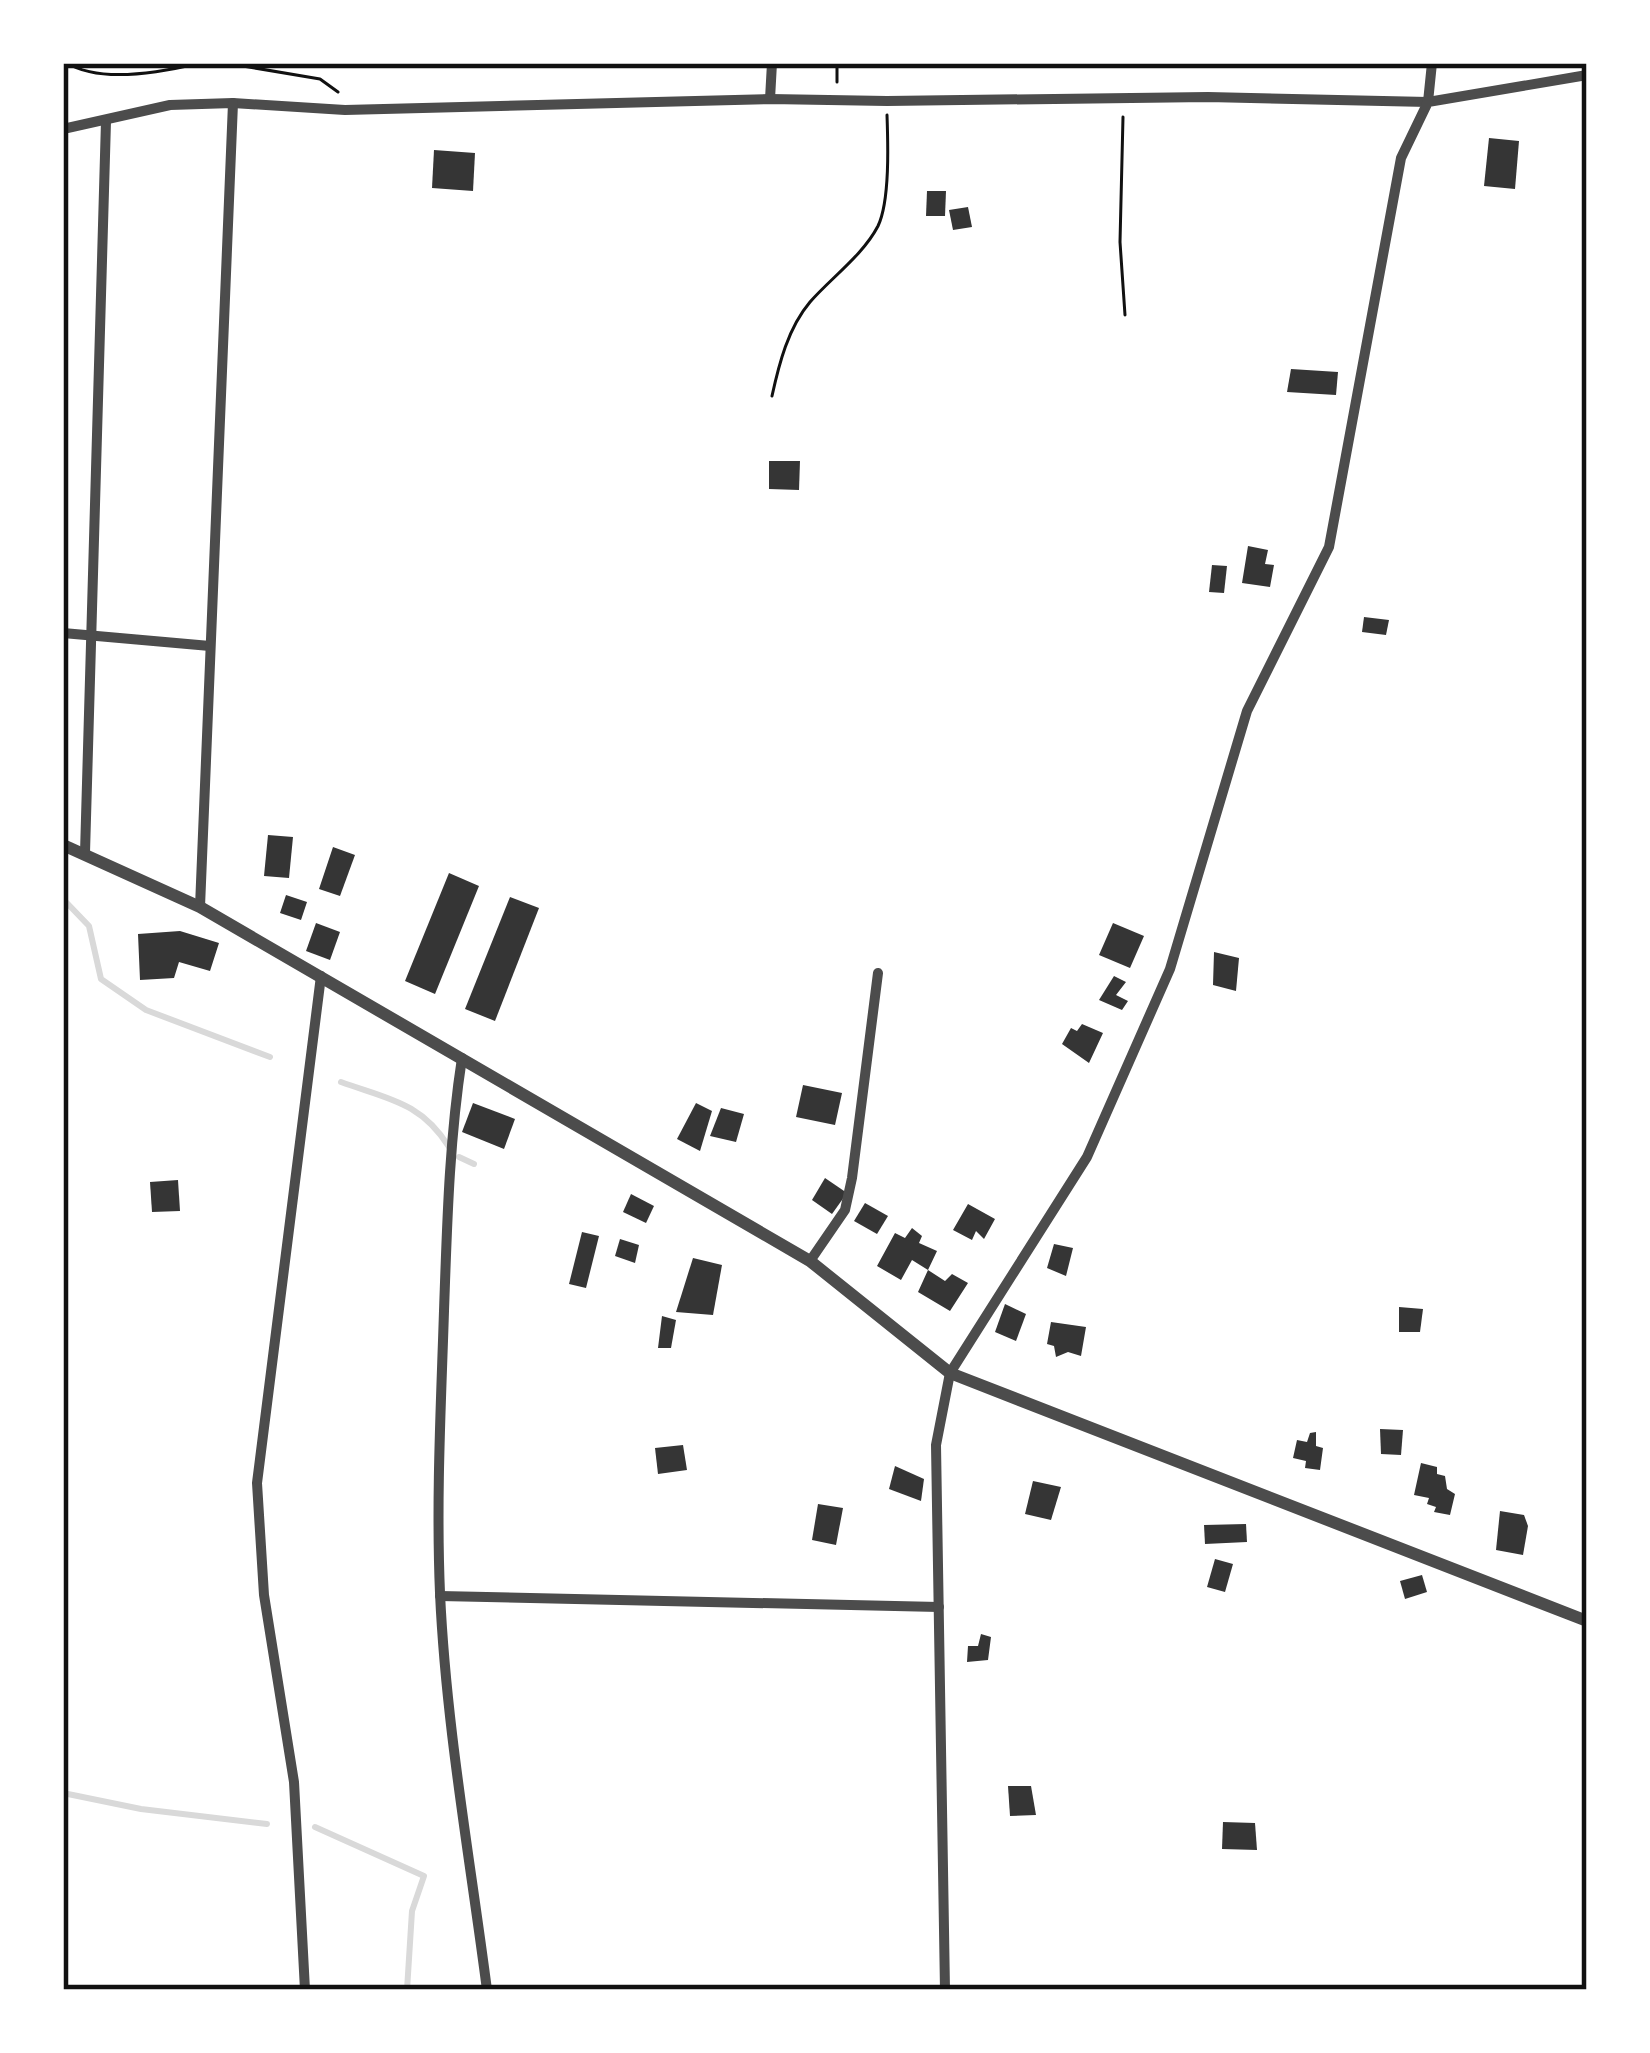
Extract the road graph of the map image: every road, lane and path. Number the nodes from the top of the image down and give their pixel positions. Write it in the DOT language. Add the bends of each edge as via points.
graph roads {
  1 [pos="68,63"];
  2 [pos="200,63"];
  3 [pos="225,63"];
  4 [pos="772,63"];
  5 [pos="837,63"];
  6 [pos="1432,63"];
  7 [pos="1587,75"];
  8 [pos="1124,97"];
  9 [pos="770,99"];
  10 [pos="836,101"];
  11 [pos="887,101"];
  12 [pos="1428,102"];
  13 [pos="233,104"];
  14 [pos="345,110"];
  15 [pos="106,121"];
  16 [pos="63,129"];
  17 [pos="1125,316"];
  18 [pos="772,396"];
  19 [pos="63,633"];
  20 [pos="91,634"];
  21 [pos="211,646"];
  22 [pos="63,845"];
  23 [pos="85,853"];
  24 [pos="200,907"];
  25 [pos="878,973"];
  26 [pos="321,976"];
  27 [pos="463,1058"];
  28 [pos="810,1261"];
  29 [pos="950,1372"];
  30 [pos="440,1596"];
  31 [pos="939,1607"];
  32 [pos="1587,1621"];
  33 [pos="305,1990"];
  34 [pos="488,1990"];
  35 [pos="945,1990"];
  1 -- 2 [label="path" via="120,73"];
  3 -- 14 [label="path" via="320,79"];
  4 -- 9 [label="street"];
  5 -- 10 [label="path"];
  6 -- 12 [label="street"];
  7 -- 12 [label="street"];
  8 -- 11 [label="street"];
  8 -- 12 [label="street"];
  8 -- 17 [label="path"];
  9 -- 10 [label="street"];
  9 -- 14 [label="street"];
  10 -- 11 [label="street"];
  11 -- 18 [label="path" via="878,224 807,305 782,353"];
  12 -- 29 [label="street" via="1401,158 1329,547 1247,711 1170,969 1087,1157"];
  13 -- 14 [label="street"];
  13 -- 15 [label="street" via="170,105"];
  13 -- 21 [label="street"];
  15 -- 16 [label="street"];
  15 -- 20 [label="street"];
  19 -- 20 [label="street"];
  20 -- 21 [label="street"];
  20 -- 23 [label="street"];
  21 -- 24 [label="street"];
  22 -- 23 [label="street"];
  23 -- 24 [label="street"];
  24 -- 26 [label="street"];
  25 -- 28 [label="street" via="852,1178 844,1210"];
  26 -- 27 [label="street"];
  26 -- 33 [label="street" via="257,1483 264,1594 293,1782"];
  27 -- 28 [label="street"];
  27 -- 30 [label="street" via="447,1213"];
  28 -- 29 [label="street"];
  29 -- 31 [label="street" via="936,1445"];
  29 -- 32 [label="street"];
  30 -- 31 [label="street"];
  30 -- 34 [label="street"];
  31 -- 35 [label="street"];
}
